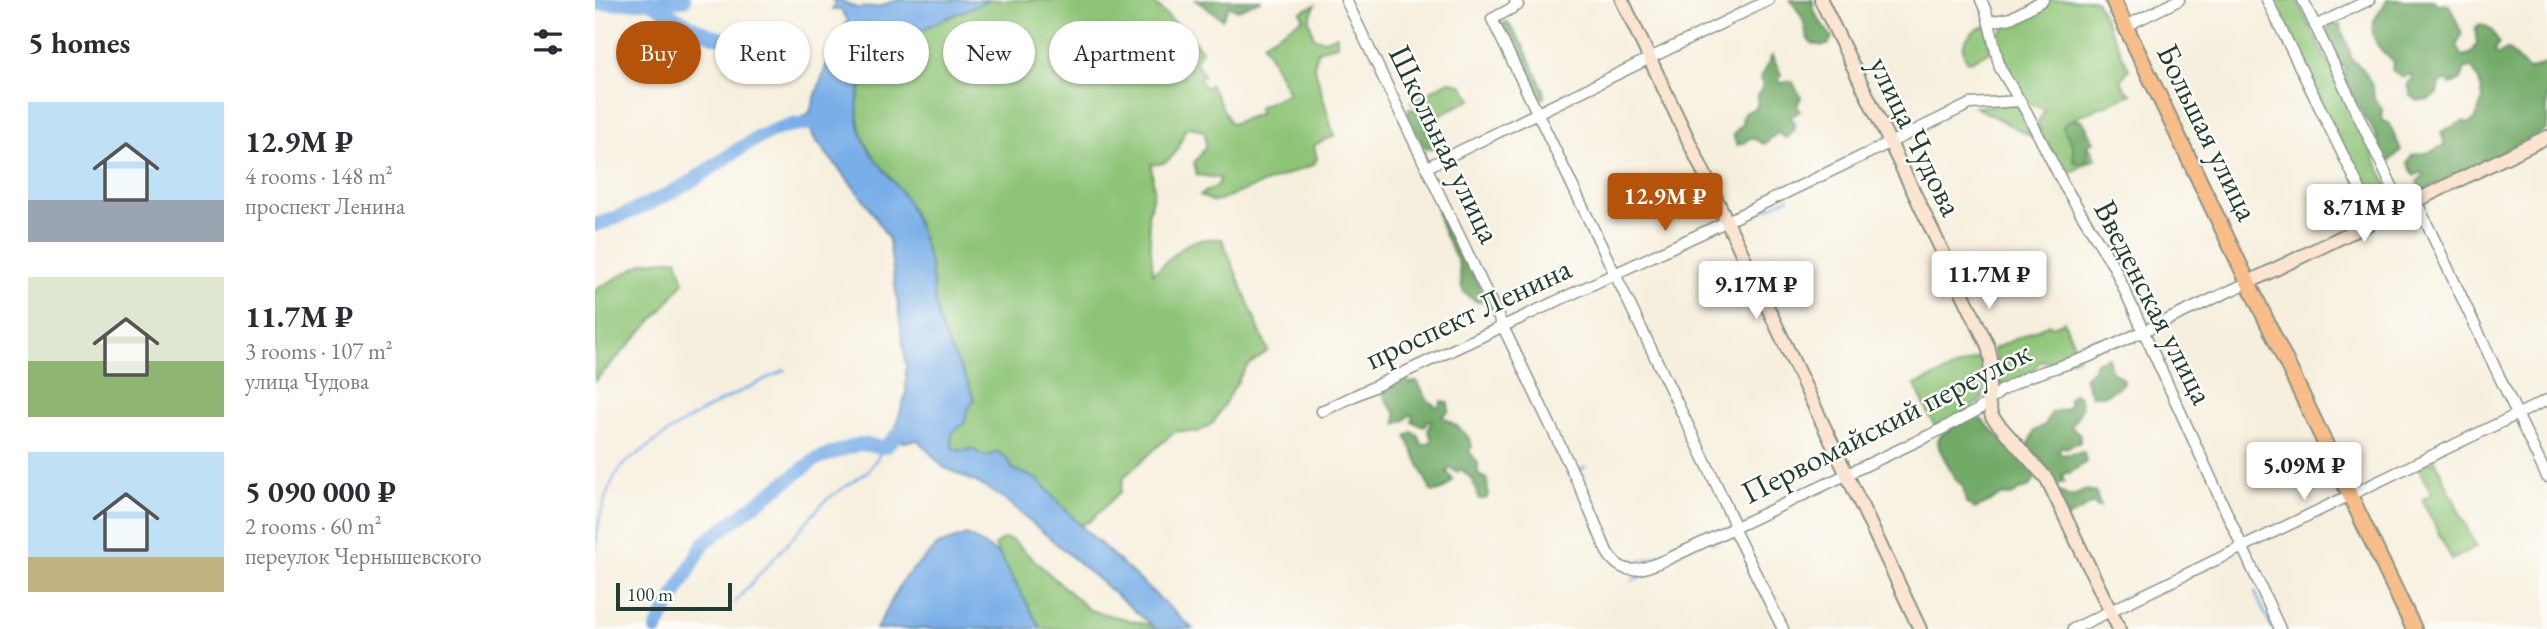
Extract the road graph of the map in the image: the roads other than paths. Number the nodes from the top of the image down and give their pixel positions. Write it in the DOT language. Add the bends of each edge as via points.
graph roads {
  1 [pos="1346,0"];
  2 [pos="1515,0"];
  3 [pos="1622,0"];
  4 [pos="1769,0"];
  5 [pos="1821,0"];
  6 [pos="1981,0"];
  7 [pos="2043,0"];
  8 [pos="2113,0"];
  9 [pos="2179,0"];
  10 [pos="2267,0"];
  11 [pos="2303,0"];
  12 [pos="2369,0"];
  13 [pos="1989,22"];
  14 [pos="2126,26"];
  15 [pos="2315,26"];
  16 [pos="1649,58"];
  17 [pos="2020,100"];
  18 [pos="1537,112"];
  19 [pos="2547,137"];
  20 [pos="1889,142"];
  21 [pos="1427,167"];
  22 [pos="2416,201"];
  23 [pos="2402,207"];
  24 [pos="2375,220"];
  25 [pos="1726,221"];
  26 [pos="1614,273"];
  27 [pos="2249,282"];
  28 [pos="1503,327"];
  29 [pos="2144,331"];
  30 [pos="2547,400"];
  31 [pos="1988,402"];
  32 [pos="1322,411"];
  33 [pos="2517,414"];
  34 [pos="1847,474"];
  35 [pos="2547,477"];
  36 [pos="2350,496"];
  37 [pos="1733,528"];
  38 [pos="2243,549"];
  39 [pos="1627,570"];
  40 [pos="2111,611"];
  41 [pos="1783,629"];
  42 [pos="1920,629"];
  43 [pos="2073,629"];
  44 [pos="2119,629"];
  45 [pos="2280,629"];
  46 [pos="2414,629"];
  1 -- 21 [label="street, Школьная улица"];
  2 -- 18 [label="street" via="1518,5 1492,19"];
  3 -- 16 [label="street"];
  4 -- 16 [label="street"];
  5 -- 20 [label="street, улица Чудова"];
  6 -- 13 [label="street, Введенская улица"];
  7 -- 13 [label="street" via="2011,18"];
  8 -- 14 [label="main road, Большая улица"];
  9 -- 14 [label="street"];
  10 -- 24 [label="street"];
  11 -- 15 [label="street"];
  12 -- 15 [label="street"];
  13 -- 17 [label="street, Введенская улица" via="2000,68"];
  14 -- 27 [label="main road, Большая улица"];
  15 -- 23 [label="street"];
  16 -- 18 [label="street"];
  16 -- 25 [label="street"];
  17 -- 20 [label="street, проспект Ленина" via="1970,104"];
  17 -- 29 [label="street, Введенская улица" via="2114,267"];
  18 -- 21 [label="street"];
  18 -- 26 [label="street"];
  19 -- 22 [label="street, Первомайский переулок"];
  20 -- 25 [label="street, проспект Ленина"];
  20 -- 31 [label="street, улица Чудова" via="1988,346"];
  21 -- 28 [label="street, Школьная улица"];
  22 -- 23 [label="street, Первомайский переулок"];
  22 -- 33 [label="street"];
  23 -- 24 [label="street, Первомайский переулок"];
  24 -- 27 [label="street, Первомайский переулок"];
  25 -- 26 [label="street, проспект Ленина"];
  25 -- 34 [label="street"];
  26 -- 28 [label="street, проспект Ленина"];
  26 -- 37 [label="street"];
  27 -- 29 [label="street, Первомайский переулок"];
  27 -- 36 [label="main road, Большая улица"];
  28 -- 32 [label="street, проспект Ленина"];
  28 -- 39 [label="street, Школьная улица" via="1607,552"];
  29 -- 31 [label="street, Первомайский переулок" via="2088,357 2027,377"];
  29 -- 38 [label="street, Введенская улица"];
  30 -- 33 [label="street"];
  31 -- 34 [label="street, Первомайский переулок"];
  31 -- 40 [label="street" via="1996,424 2047,479"];
  33 -- 35 [label="street"];
  33 -- 36 [label="street"];
  34 -- 37 [label="street, Первомайский переулок"];
  34 -- 42 [label="street"];
  36 -- 38 [label="street"];
  36 -- 46 [label="main road, Большая улица"];
  37 -- 39 [label="street, Первомайский переулок" via="1641,570"];
  37 -- 41 [label="street"];
  38 -- 40 [label="street"];
  38 -- 45 [label="street, Введенская улица"];
  40 -- 43 [label="street"];
  40 -- 44 [label="street"];
}
